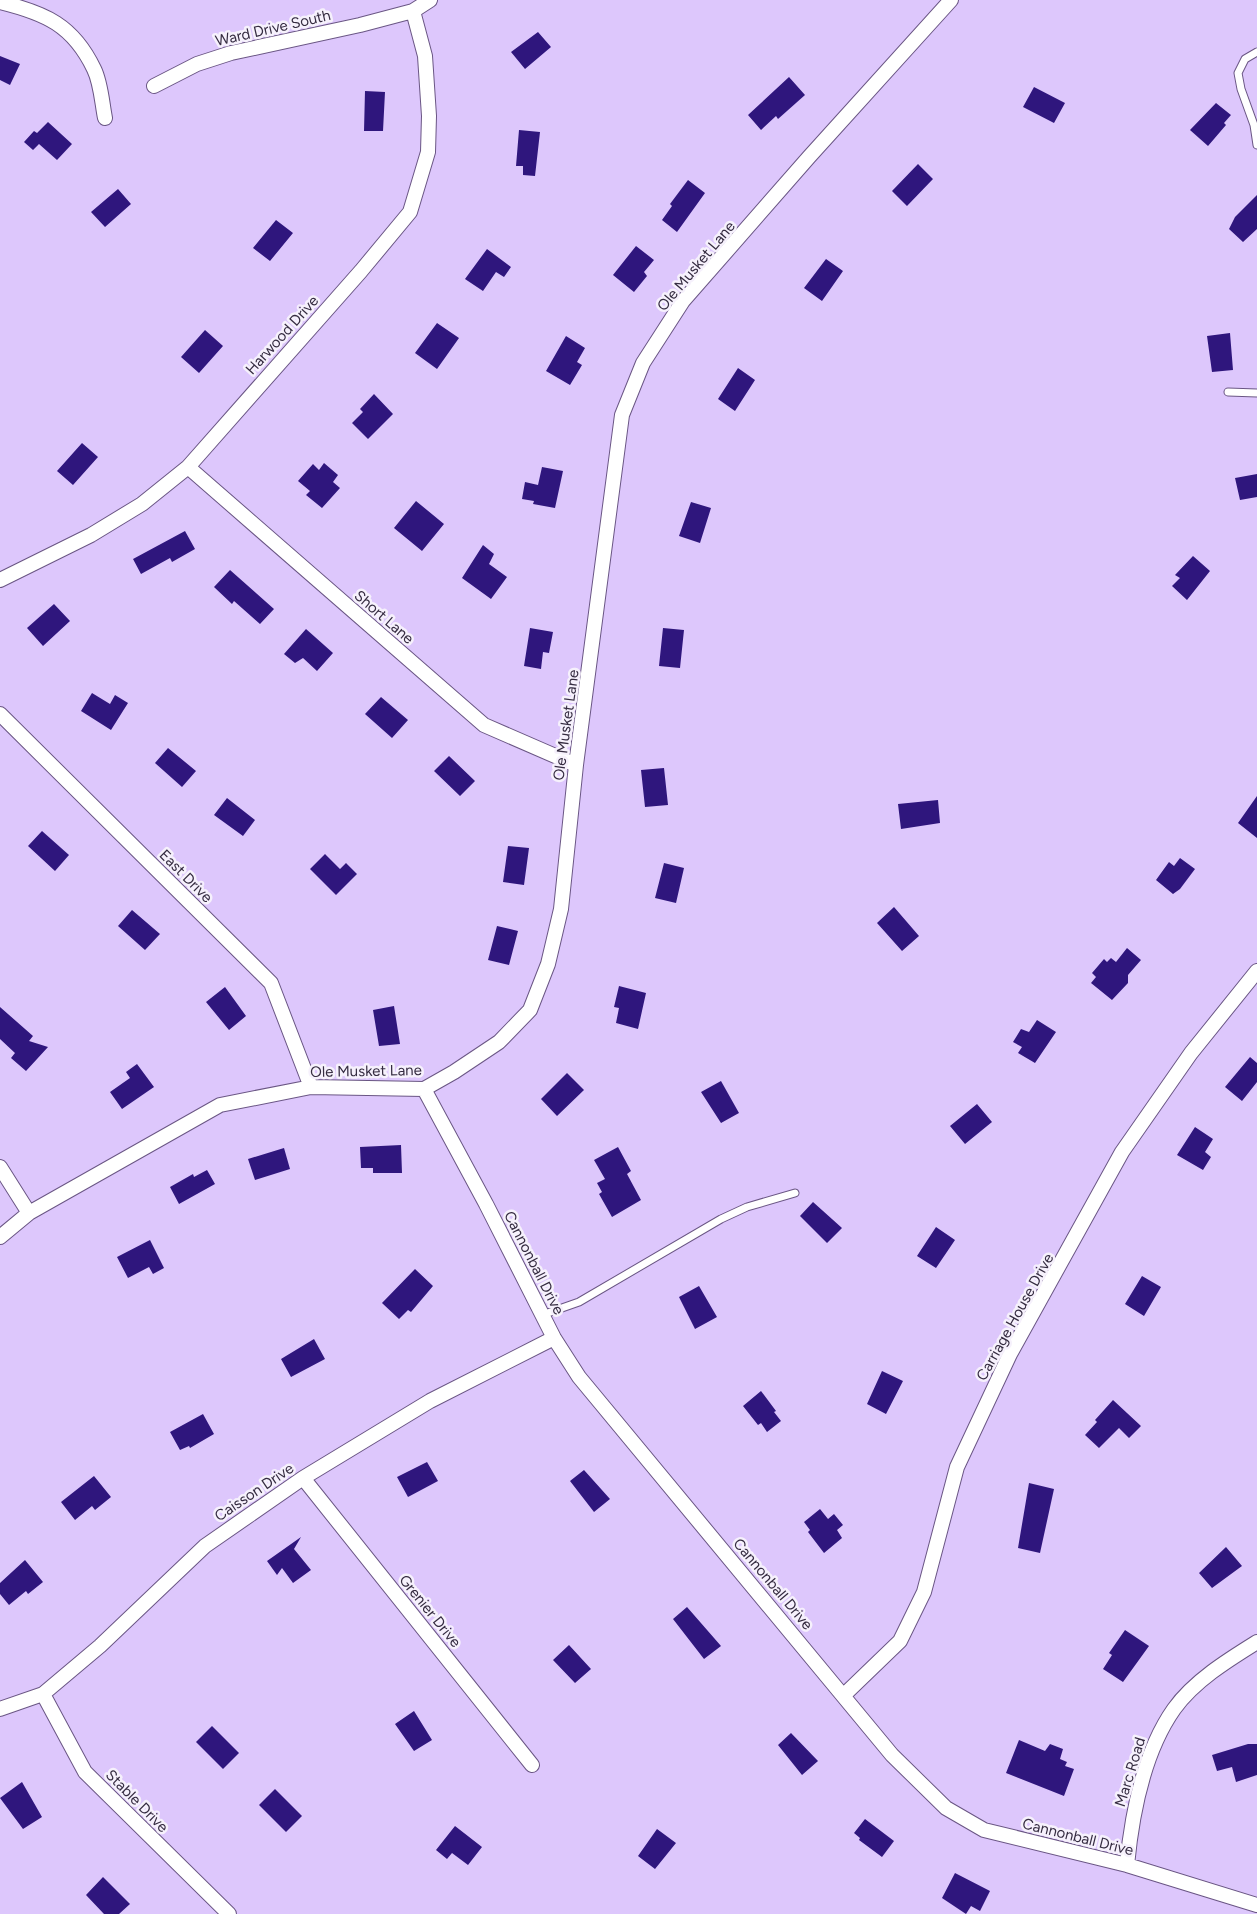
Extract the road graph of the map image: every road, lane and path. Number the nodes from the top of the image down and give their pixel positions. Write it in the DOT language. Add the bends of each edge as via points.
graph roads {
  1 [pos="430,0"];
  2 [pos="951,0"];
  3 [pos="0,2"];
  4 [pos="413,11"];
  5 [pos="1257,52"];
  6 [pos="154,86"];
  7 [pos="105,118"];
  8 [pos="1257,145"];
  9 [pos="1228,392"];
  10 [pos="1257,393"];
  11 [pos="188,467"];
  12 [pos="0,580"];
  13 [pos="0,714"];
  14 [pos="576,765"];
  15 [pos="1257,971"];
  16 [pos="311,1087"];
  17 [pos="424,1089"];
  18 [pos="0,1167"];
  19 [pos="795,1193"];
  20 [pos="29,1213"];
  21 [pos="0,1237"];
  22 [pos="542,1315"];
  23 [pos="554,1338"];
  24 [pos="303,1478"];
  25 [pos="1257,1642"];
  26 [pos="43,1694"];
  27 [pos="844,1695"];
  28 [pos="0,1709"];
  29 [pos="532,1765"];
  30 [pos="1126,1865"];
  31 [pos="1257,1905"];
  32 [pos="229,1914"];
  1 -- 4 [label="street, Ward Drive South"];
  2 -- 14 [label="street, Ole Musket Lane" via="683,301 643,363 622,415"];
  3 -- 7 [label="street" via="58,22 78,44 95,70"];
  4 -- 6 [label="street, Ward Drive South" via="231,53 197,64"];
  4 -- 11 [label="street, Harwood Drive" via="425,56 429,116 428,152 410,212"];
  5 -- 8 [label="lane" via="1245,59 1238,73"];
  9 -- 10 [label="lane"];
  11 -- 12 [label="street, Harwood Drive" via="142,504 91,535"];
  11 -- 14 [label="street, Short Lane" via="484,724"];
  13 -- 16 [label="street, East Drive" via="271,983"];
  14 -- 17 [label="street, Ole Musket Lane" via="561,909 548,964 530,1010 499,1042"];
  15 -- 27 [label="street, Carriage House Drive" via="1190,1053 1122,1152 1010,1354 957,1467 924,1592 900,1640"];
  16 -- 17 [label="street, Ole Musket Lane"];
  16 -- 20 [label="street, Ole Musket Lane" via="220,1105"];
  17 -- 22 [label="street, Cannonball Drive"];
  18 -- 20 [label="street"];
  19 -- 22 [label="lane" via="747,1207 721,1219 578,1302"];
  20 -- 21 [label="street"];
  22 -- 23 [label="street, Cannonball Drive"];
  23 -- 24 [label="street, Caisson Drive" via="430,1401"];
  23 -- 27 [label="street, Cannonball Drive" via="579,1377"];
  24 -- 26 [label="street, Caisson Drive" via="204,1546 100,1646"];
  24 -- 29 [label="street, Grenier Drive"];
  25 -- 30 [label="street, Marc Road" via="1203,1680 1174,1708 1147,1764 1131,1826"];
  26 -- 28 [label="street, Caisson Drive"];
  26 -- 32 [label="street, Stable Drive" via="85,1772"];
  27 -- 30 [label="street, Cannonball Drive" via="892,1755 946,1808 984,1830"];
  30 -- 31 [label="street, Cannonball Drive"];
}
